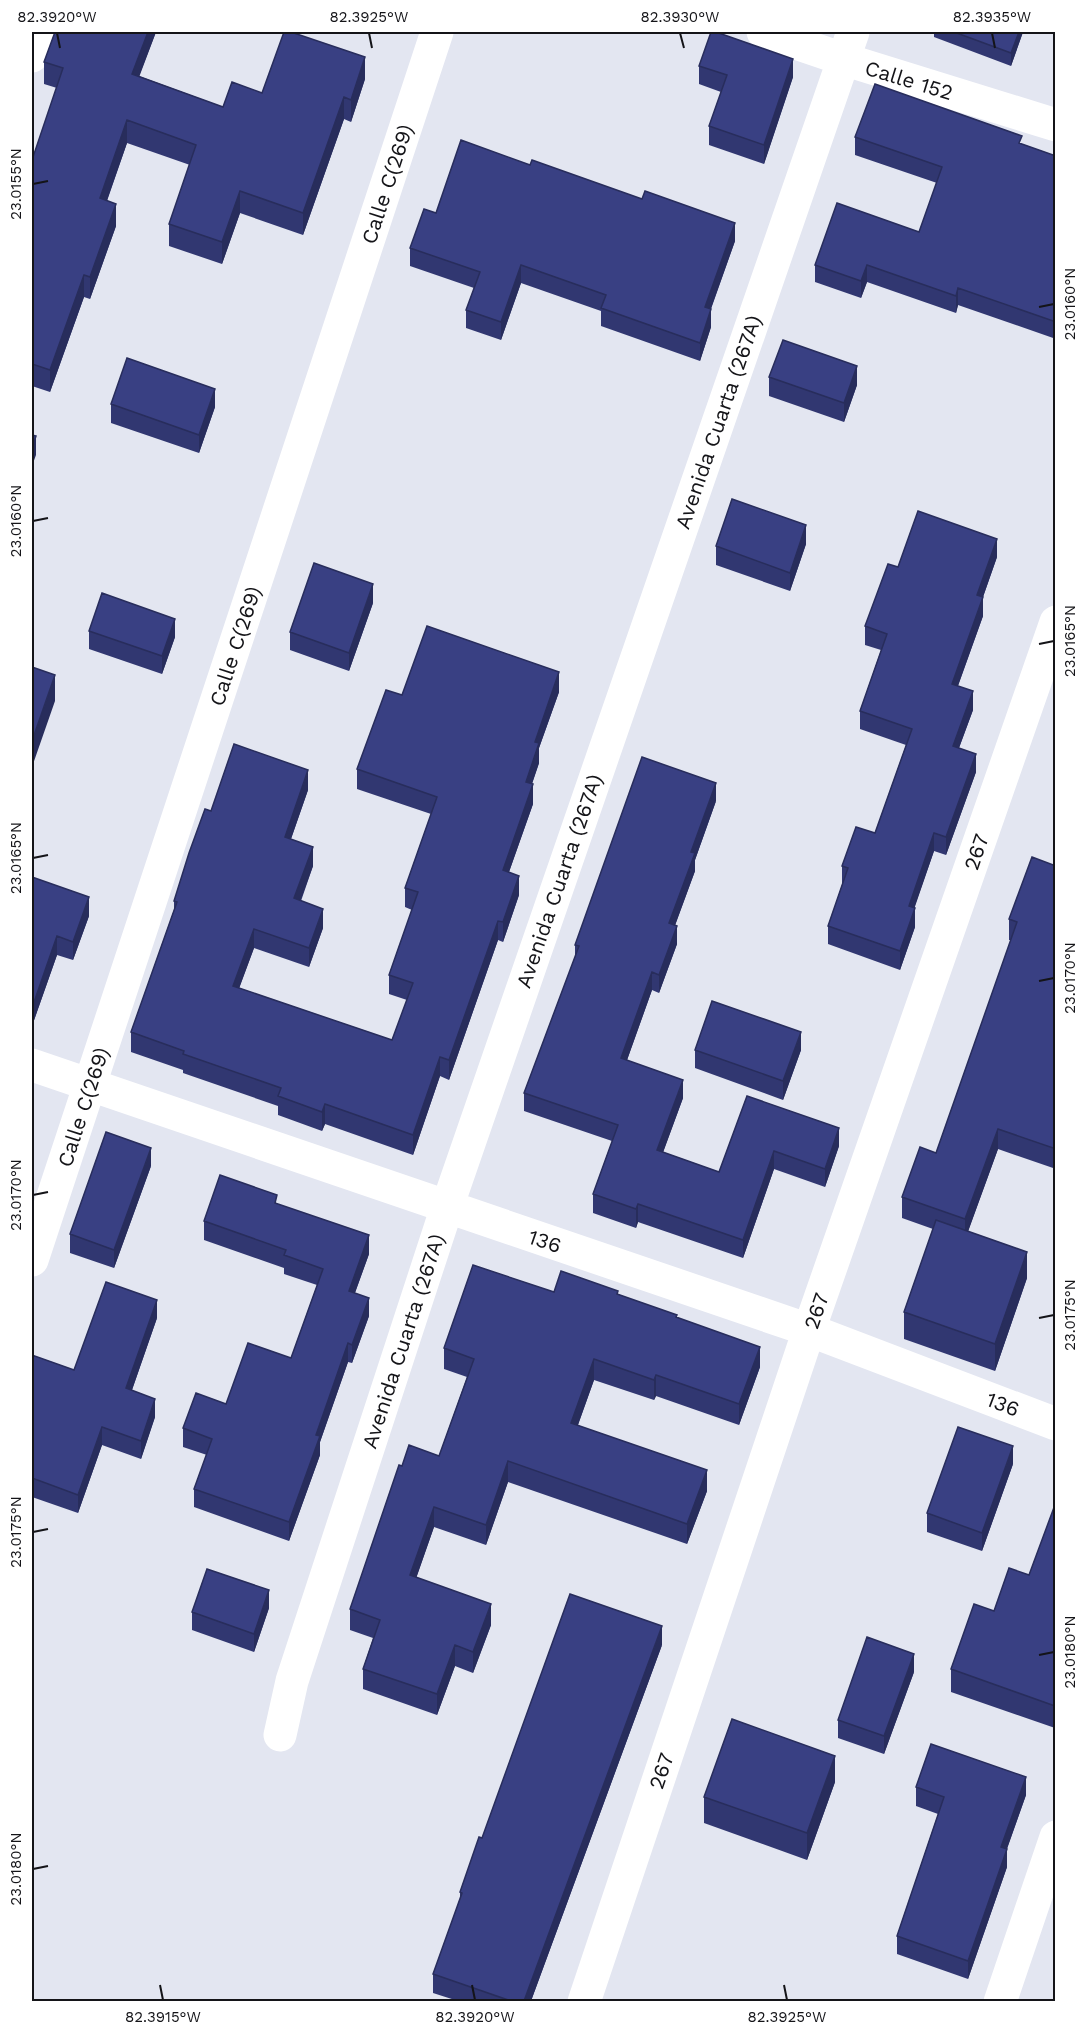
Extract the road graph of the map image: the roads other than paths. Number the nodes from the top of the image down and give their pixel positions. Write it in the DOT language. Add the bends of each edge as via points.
graph roads {
  1 [pos="40,32"];
  2 [pos="437,32"];
  3 [pos="763,32"];
  4 [pos="848,45"];
  5 [pos="32,56"];
  6 [pos="1056,125"];
  7 [pos="1056,622"];
  8 [pos="32,1065"];
  9 [pos="90,1085"];
  10 [pos="447,1207"];
  11 [pos="32,1260"];
  12 [pos="809,1330"];
  13 [pos="1056,1424"];
  14 [pos="280,1735"];
  15 [pos="1056,1837"];
  16 [pos="584,2001"];
  17 [pos="1000,2001"];
  1 -- 5 [label="street"];
  2 -- 9 [label="street, Calle C(269)"];
  3 -- 4 [label="street, Calle 152"];
  4 -- 6 [label="street, Calle 152"];
  4 -- 10 [label="street, Avenida Cuarta (267A)"];
  7 -- 12 [label="street, 267"];
  8 -- 9 [label="street, 136"];
  9 -- 10 [label="street, 136"];
  9 -- 11 [label="street, Calle C(269)"];
  10 -- 12 [label="street, 136"];
  10 -- 14 [label="street, Avenida Cuarta (267A)" via="292,1681"];
  12 -- 13 [label="street, 136"];
  12 -- 16 [label="street, 267"];
  15 -- 17 [label="street"];
}
